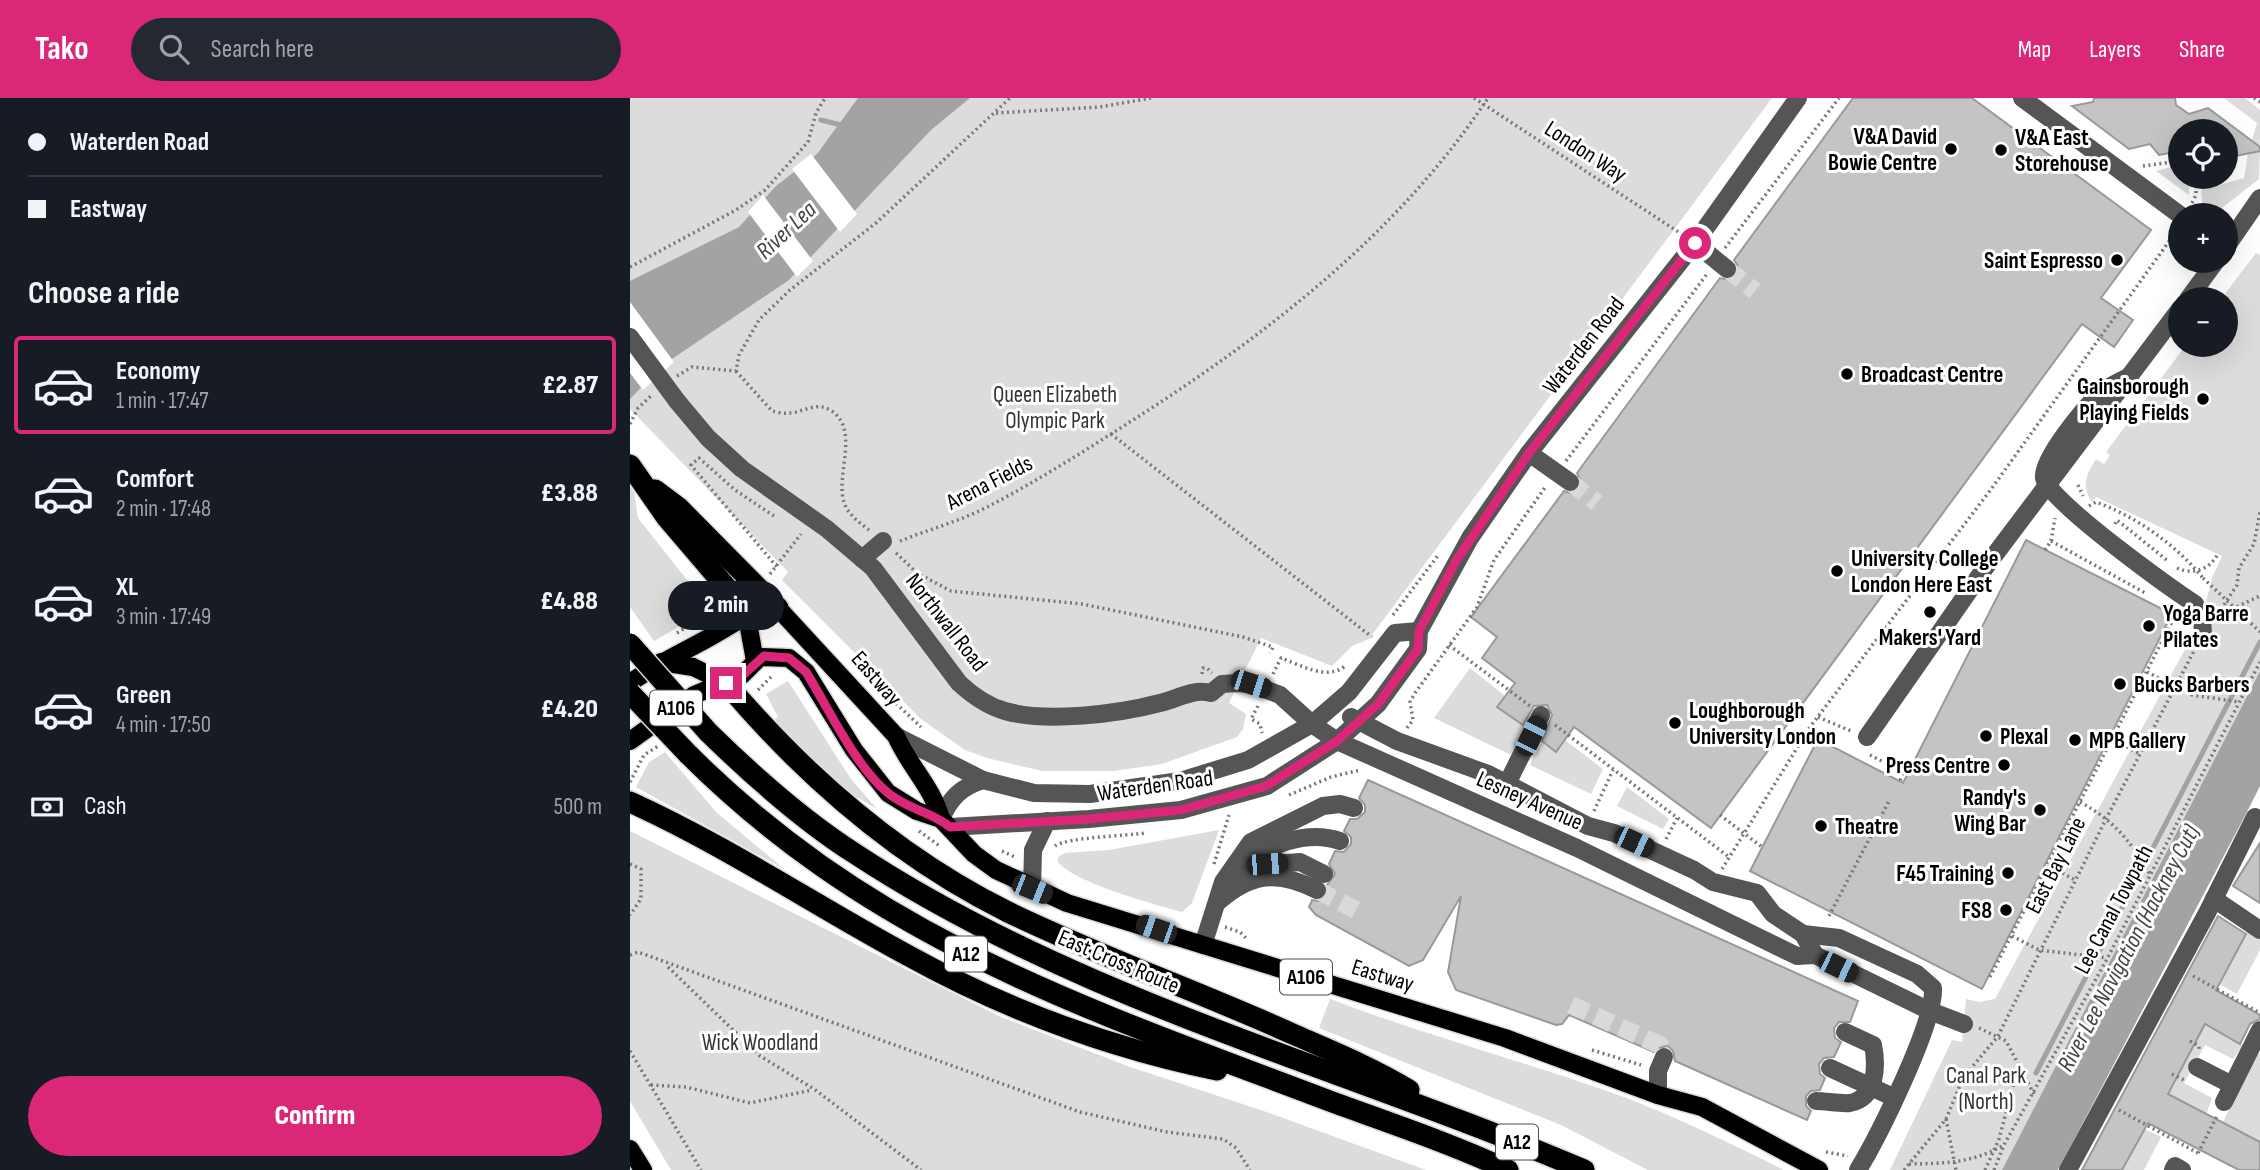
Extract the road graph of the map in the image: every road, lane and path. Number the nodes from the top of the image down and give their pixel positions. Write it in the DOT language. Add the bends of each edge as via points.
graph roads {
  1 [pos="825,98"];
  2 [pos="1010,98"];
  3 [pos="1151,98"];
  4 [pos="1474,98"];
  5 [pos="1488,98"];
  6 [pos="1798,98"];
  7 [pos="1839,98"];
  8 [pos="2022,98"];
  9 [pos="1484,105"];
  10 [pos="994,114"];
  11 [pos="2168,163"];
  12 [pos="2141,166"];
  13 [pos="2260,198"];
  14 [pos="2177,203"];
  15 [pos="2238,230"];
  16 [pos="1680,233"];
  17 [pos="1695,243"];
  18 [pos="2168,243"];
  19 [pos="1725,260"];
  20 [pos="630,267"];
  21 [pos="1708,272"];
  22 [pos="2168,326"];
  23 [pos="630,337"];
  24 [pos="736,371"];
  25 [pos="667,381"];
  26 [pos="657,390"];
  27 [pos="630,424"];
  28 [pos="1111,434"];
  29 [pos="1529,453"];
  30 [pos="699,458"];
  31 [pos="630,465"];
  32 [pos="1562,466"];
  33 [pos="645,482"];
  34 [pos="1570,482"];
  35 [pos="2048,487"];
  36 [pos="1544,491"];
  37 [pos="2102,504"];
  38 [pos="2057,512"];
  39 [pos="2260,512"];
  40 [pos="2120,522"];
  41 [pos="2142,526"];
  42 [pos="801,534"];
  43 [pos="2136,535"];
  44 [pos="2051,541"];
  45 [pos="885,544"];
  46 [pos="2045,550"];
  47 [pos="2218,554"];
  48 [pos="862,559"];
  49 [pos="2167,560"];
  50 [pos="905,562"];
  51 [pos="777,567"];
  52 [pos="2179,570"];
  53 [pos="2197,571"];
  54 [pos="767,577"];
  55 [pos="2143,592"];
  56 [pos="2260,596"];
  57 [pos="2179,602"];
  58 [pos="778,608"];
  59 [pos="747,617"];
  60 [pos="2217,617"];
  61 [pos="1419,631"];
  62 [pos="2260,632"];
  63 [pos="2203,634"];
  64 [pos="1376,640"];
  65 [pos="630,644"];
  66 [pos="1449,645"];
  67 [pos="1270,653"];
  68 [pos="755,661"];
  69 [pos="659,662"];
  70 [pos="2260,662"];
  71 [pos="1348,663"];
  72 [pos="1277,666"];
  73 [pos="2147,672"];
  74 [pos="630,683"];
  75 [pos="726,683"];
  76 [pos="2175,687"];
  77 [pos="630,693"];
  78 [pos="2238,702"];
  79 [pos="1334,709"];
  80 [pos="1256,710"];
  81 [pos="1541,715"];
  82 [pos="1818,717"];
  83 [pos="1360,721"];
  84 [pos="914,722"];
  85 [pos="1312,724"];
  86 [pos="924,729"];
  87 [pos="896,736"];
  88 [pos="1402,736"];
  89 [pos="2112,739"];
  90 [pos="630,741"];
  91 [pos="1258,741"];
  92 [pos="1337,741"];
  93 [pos="1863,743"];
  94 [pos="2140,754"];
  95 [pos="1368,768"];
  96 [pos="1613,769"];
  97 [pos="983,780"];
  98 [pos="1900,781"];
  99 [pos="1507,784"];
  100 [pos="1282,799"];
  101 [pos="630,802"];
  102 [pos="1889,802"];
  103 [pos="2080,802"];
  104 [pos="1354,808"];
  105 [pos="1720,815"];
  106 [pos="2107,817"];
  107 [pos="2255,817"];
  108 [pos="1677,818"];
  109 [pos="1590,819"];
  110 [pos="1047,821"];
  111 [pos="945,823"];
  112 [pos="1744,832"];
  113 [pos="1665,839"];
  114 [pos="1071,840"];
  115 [pos="1339,841"];
  116 [pos="1762,847"];
  117 [pos="1050,851"];
  118 [pos="1729,857"];
  119 [pos="630,864"];
  120 [pos="2048,865"];
  121 [pos="1240,867"];
  122 [pos="2149,873"];
  123 [pos="2074,880"];
  124 [pos="1223,882"];
  125 [pos="1713,883"];
  126 [pos="1032,889"];
  127 [pos="2214,899"];
  128 [pos="1216,904"];
  129 [pos="1773,914"];
  130 [pos="630,915"];
  131 [pos="1829,916"];
  132 [pos="2260,930"];
  133 [pos="1757,934"];
  134 [pos="1803,934"];
  135 [pos="2011,936"];
  136 [pos="1203,945"];
  137 [pos="2039,950"];
  138 [pos="630,955"];
  139 [pos="1815,955"];
  140 [pos="2108,958"];
  141 [pos="667,965"];
  142 [pos="2176,969"];
  143 [pos="1990,977"];
  144 [pos="1930,1011"];
  145 [pos="2260,1013"];
  146 [pos="1964,1024"];
  147 [pos="2260,1030"];
  148 [pos="1845,1032"];
  149 [pos="1998,1036"];
  150 [pos="630,1051"];
  151 [pos="1664,1057"];
  152 [pos="2018,1064"];
  153 [pos="2197,1067"];
  154 [pos="1830,1068"];
  155 [pos="651,1084"];
  156 [pos="1285,1084"];
  157 [pos="1872,1085"];
  158 [pos="2232,1085"];
  159 [pos="814,1090"];
  160 [pos="2035,1094"];
  161 [pos="1658,1095"];
  162 [pos="1895,1098"];
  163 [pos="1816,1101"];
  164 [pos="2105,1102"];
  165 [pos="2224,1102"];
  166 [pos="1449,1115"];
  167 [pos="1946,1119"];
  168 [pos="2004,1145"];
  169 [pos="630,1149"];
  170 [pos="1992,1152"];
  171 [pos="2198,1153"];
  172 [pos="1954,1163"];
  173 [pos="1909,1164"];
  174 [pos="2188,1167"];
  175 [pos="643,1170"];
  176 [pos="701,1170"];
  177 [pos="921,1170"];
  178 [pos="1250,1170"];
  179 [pos="1508,1170"];
  180 [pos="1584,1170"];
  181 [pos="1819,1170"];
  182 [pos="1858,1170"];
  183 [pos="1904,1170"];
  184 [pos="1956,1170"];
  185 [pos="1985,1170"];
  186 [pos="1993,1170"];
  187 [pos="2068,1170"];
  188 [pos="2173,1170"];
  1 -- 20 [label="path" via="808,142 765,190"];
  2 -- 10 [label="path"];
  3 -- 10 [label="path" via="1100,107"];
  4 -- 9 [label="path, London Way"];
  5 -- 9 [label="path, Arena Fields"];
  6 -- 17 [label="street, Waterden Road"];
  7 -- 19 [label="path"];
  8 -- 14 [label="street"];
  9 -- 16 [label="path, London Way"];
  9 -- 28 [label="path, Arena Fields" via="1416,193 1342,266 1197,378"];
  10 -- 24 [label="path" via="876,223 759,320 739,355"];
  11 -- 12 [label="path"];
  13 -- 15 [label="street"];
  17 -- 19 [label="street"];
  17 -- 29 [label="street, Waterden Road"];
  18 -- 82 [label="path" via="1992,488"];
  21 -- 32 [label="path"];
  22 -- 35 [label="street"];
  23 -- 48 [label="street, Northwall Road, bridge" via="708,438 741,469"];
  24 -- 25 [label="path" via="692,367"];
  24 -- 45 [label="path" via="772,411 790,414 819,407 836,415 845,435 844,503 850,514"];
  26 -- 27 [label="path" via="638,408"];
  28 -- 45 [label="path, Arena Fields" via="991,505"];
  28 -- 64 [label="path"];
  29 -- 34 [label="street"];
  29 -- 61 [label="street, Waterden Road" via="1470,538"];
  30 -- 51 [label="path" via="691,465"];
  31 -- 33 [label="highway"];
  33 -- 58 [label="highway" via="679,508"];
  33 -- 59 [label="highway" via="667,518"];
  35 -- 57 [label="street"];
  35 -- 93 [label="street" via="1987,565"];
  36 -- 66 [label="path" via="1494,560 1477,607"];
  37 -- 41 [label="path"];
  38 -- 44 [label="path"];
  39 -- 60 [label="path" via="2254,544"];
  40 -- 43 [label="path"];
  41 -- 43 [label="path"];
  41 -- 53 [label="path" via="2180,552"];
  42 -- 51 [label="path"];
  43 -- 49 [label="path"];
  44 -- 46 [label="path"];
  44 -- 55 [label="path"];
  45 -- 48 [label="street"];
  47 -- 53 [label="path" via="2213,563"];
  48 -- 85 [label="street, Northwall Road" via="880,576 959,683 994,707 1023,715 1098,712 1161,703 1198,690 1211,693 1224,684 1258,686 1280,695"];
  50 -- 67 [label="path" via="951,591 1082,604 1243,636 1273,647"];
  51 -- 54 [label="path"];
  52 -- 53 [label="path"];
  53 -- 62 [label="path, bridge"];
  56 -- 60 [label="path, East Bay Lane"];
  57 -- 63 [label="street" via="2195,604"];
  57 -- 73 [label="path"];
  58 -- 59 [label="main road, A106"];
  58 -- 87 [label="main road, Eastway / A106"];
  59 -- 68 [label="main road"];
  59 -- 69 [label="main road, A106"];
  60 -- 63 [label="path, East Bay Lane"];
  61 -- 79 [label="street, Waterden Road" via="1395,633"];
  61 -- 83 [label="street, Waterden Road" via="1418,649"];
  63 -- 76 [label="path, East Bay Lane"];
  65 -- 166 [label="highway, East Cross Route / A12, bridge" via="708,732 811,822 955,913 1161,1008"];
  66 -- 81 [label="path"];
  66 -- 88 [label="path" via="1410,702 1413,720"];
  68 -- 75 [label="main road, A106" via="742,676"];
  68 -- 111 [label="main road, Eastway / A106" via="773,655 798,665 877,782 908,806"];
  69 -- 74 [label="main road, A106"];
  69 -- 75 [label="main road, A106" via="681,663"];
  70 -- 78 [label="path, Lee Canal Towpath"];
  71 -- 72 [label="path" via="1336,673 1281,658"];
  73 -- 76 [label="path"];
  73 -- 89 [label="path"];
  75 -- 90 [label="main road, A106" via="694,695"];
  75 -- 166 [label="highway, A12" via="817,780 873,826 975,894 1056,934 1205,994 1375,1071"];
  76 -- 78 [label="path" via="2192,695"];
  76 -- 94 [label="path, East Bay Lane"];
  77 -- 156 [label="highway, A12, bridge" via="688,754 778,836 897,916 1027,983"];
  78 -- 122 [label="path, Lee Canal Towpath"];
  79 -- 83 [label="street"];
  79 -- 85 [label="street, Waterden Road"];
  80 -- 91 [label="path" via="1251,719 1260,723"];
  81 -- 96 [label="path"];
  81 -- 99 [label="street"];
  82 -- 93 [label="path"];
  82 -- 112 [label="path"];
  83 -- 92 [label="street, Waterden Road"];
  83 -- 99 [label="street, Lesney Avenue" via="1396,741 1448,757"];
  84 -- 86 [label="path"];
  85 -- 92 [label="street, Northwall Road"];
  85 -- 97 [label="street, Waterden Road" via="1248,760 1180,781 1090,794 1034,793"];
  87 -- 97 [label="street, Waterden Road"];
  87 -- 111 [label="main road, Eastway / A106"];
  89 -- 94 [label="path"];
  89 -- 103 [label="path"];
  92 -- 110 [label="street, Waterden Road" via="1281,778 1224,800 1181,810"];
  92 -- 133 [label="street, Lesney Avenue"];
  93 -- 98 [label="path" via="1903,772"];
  94 -- 106 [label="path, East Bay Lane"];
  95 -- 100 [label="path" via="1331,777"];
  96 -- 108 [label="path"];
  96 -- 109 [label="path"];
  97 -- 111 [label="street" via="966,785 955,795"];
  99 -- 125 [label="street, Lesney Avenue"];
  101 -- 156 [label="highway, A12" via="989,996 1173,1061"];
  102 -- 131 [label="path"];
  103 -- 106 [label="path"];
  103 -- 120 [label="path"];
  104 -- 124 [label="street" via="1324,806 1251,842"];
  105 -- 112 [label="path"];
  106 -- 122 [label="path"];
  106 -- 123 [label="path, East Bay Lane"];
  107 -- 127 [label="street"];
  108 -- 113 [label="path"];
  108 -- 118 [label="path"];
  110 -- 111 [label="street, Waterden Road"];
  110 -- 126 [label="street" via="1032,850"];
  111 -- 126 [label="main road, Eastway / A106" via="985,864"];
  112 -- 116 [label="path"];
  112 -- 118 [label="path"];
  114 -- 117 [label="path"];
  115 -- 121 [label="street" via="1309,836 1254,855"];
  118 -- 125 [label="path"];
  119 -- 130 [label="path" via="641,869 641,899"];
  120 -- 123 [label="path"];
  120 -- 135 [label="path"];
  121 -- 124 [label="street"];
  121 -- 128 [label="street" via="1300,862 1321,882 1272,876 1251,879"];
  122 -- 140 [label="path, Lee Canal Towpath"];
  123 -- 137 [label="path, East Bay Lane"];
  124 -- 128 [label="street"];
  125 -- 129 [label="street, Lesney Avenue" via="1757,893"];
  126 -- 136 [label="main road, Eastway / A106"];
  127 -- 132 [label="street"];
  127 -- 142 [label="street"];
  128 -- 136 [label="street"];
  129 -- 133 [label="street"];
  129 -- 134 [label="street, Lesney Avenue"];
  133 -- 139 [label="street, Lesney Avenue" via="1797,956"];
  134 -- 139 [label="street, Lesney Avenue"];
  134 -- 144 [label="street, Lesney Avenue" via="1839,939 1917,974 1933,988"];
  135 -- 137 [label="path"];
  135 -- 143 [label="path"];
  136 -- 161 [label="main road, Eastway / A106" via="1505,1038"];
  137 -- 140 [label="path"];
  137 -- 149 [label="path, East Bay Lane"];
  138 -- 141 [label="path" via="638,952"];
  139 -- 144 [label="street, Lesney Avenue"];
  140 -- 160 [label="path, Lee Canal Towpath"];
  141 -- 159 [label="path" via="760,1056"];
  141 -- 178 [label="path" via="1080,1112 1167,1132 1223,1139 1236,1148"];
  142 -- 145 [label="path"];
  142 -- 164 [label="street"];
  144 -- 146 [label="street, Lesney Avenue"];
  144 -- 162 [label="street"];
  147 -- 158 [label="street"];
  148 -- 157 [label="street" via="1874,1045 1877,1061"];
  149 -- 152 [label="path" via="2006,1041"];
  149 -- 167 [label="path, East Bay Lane" via="1962,1078"];
  150 -- 155 [label="path"];
  151 -- 161 [label="street" via="1658,1071"];
  152 -- 160 [label="path"];
  152 -- 170 [label="path"];
  153 -- 158 [label="street"];
  154 -- 157 [label="street"];
  155 -- 159 [label="path" via="686,1087 750,1103"];
  155 -- 176 [label="path"];
  156 -- 179 [label="highway, A12"];
  157 -- 162 [label="street"];
  157 -- 163 [label="street" via="1850,1103"];
  158 -- 165 [label="street"];
  159 -- 177 [label="path"];
  160 -- 168 [label="path, Lee Canal Towpath"];
  161 -- 181 [label="main road, Eastway / A106" via="1702,1107"];
  162 -- 182 [label="street"];
  164 -- 171 [label="path"];
  164 -- 187 [label="street"];
  165 -- 171 [label="path"];
  166 -- 180 [label="highway, East Cross Route / A12"];
  167 -- 172 [label="path"];
  167 -- 173 [label="path, East Bay Lane"];
  168 -- 170 [label="path"];
  168 -- 186 [label="path, Lee Canal Towpath"];
  169 -- 175 [label="main road"];
  170 -- 172 [label="path"];
  170 -- 185 [label="path"];
  171 -- 174 [label="path"];
  172 -- 173 [label="path"];
  172 -- 184 [label="path"];
  173 -- 183 [label="path, East Bay Lane"];
  174 -- 188 [label="street" via="2175,1166"];
}
